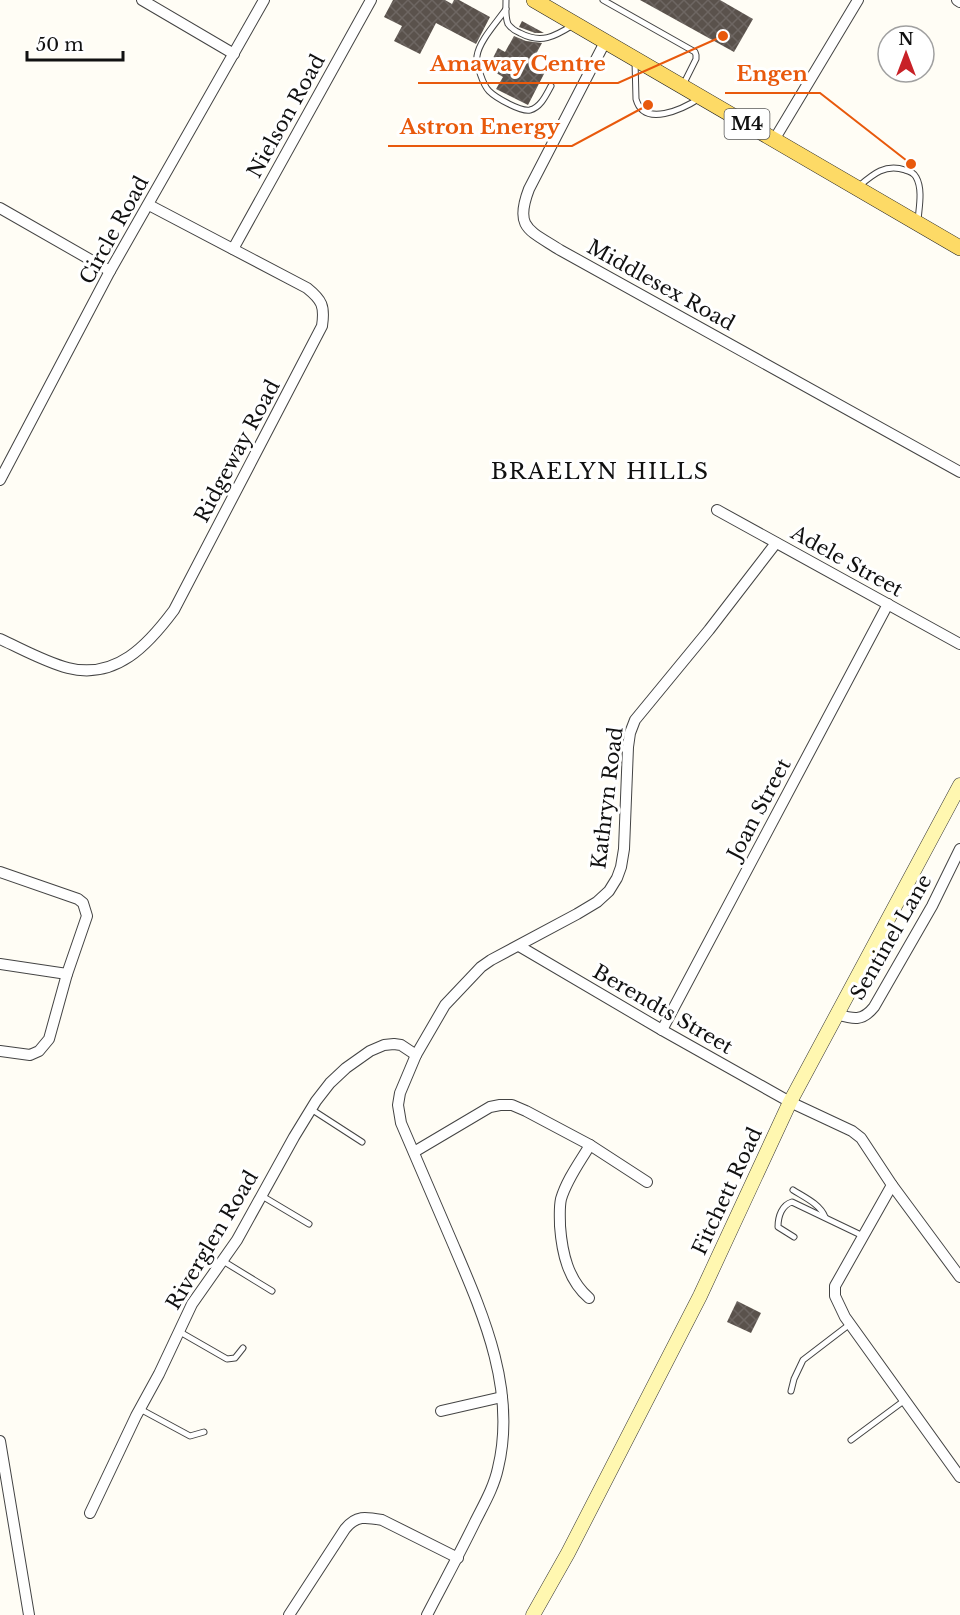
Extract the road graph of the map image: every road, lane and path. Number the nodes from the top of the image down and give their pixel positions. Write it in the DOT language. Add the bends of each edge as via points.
graph roads {
  1 [pos="141,0"];
  2 [pos="264,0"];
  3 [pos="371,0"];
  4 [pos="506,0"];
  5 [pos="534,0"];
  6 [pos="603,0"];
  7 [pos="858,0"];
  8 [pos="506,9"];
  9 [pos="575,24"];
  10 [pos="605,42"];
  11 [pos="234,54"];
  12 [pos="635,59"];
  13 [pos="551,86"];
  14 [pos="682,86"];
  15 [pos="701,97"];
  16 [pos="774,140"];
  17 [pos="857,188"];
  18 [pos="148,205"];
  19 [pos="0,208"];
  20 [pos="918,223"];
  21 [pos="960,248"];
  22 [pos="233,249"];
  23 [pos="110,272"];
  24 [pos="960,472"];
  25 [pos="0,480"];
  26 [pos="717,510"];
  27 [pos="776,543"];
  28 [pos="888,604"];
  29 [pos="0,639"];
  30 [pos="960,644"];
  31 [pos="960,785"];
  32 [pos="960,849"];
  33 [pos="0,872"];
  34 [pos="519,946"];
  35 [pos="0,964"];
  36 [pos="67,974"];
  37 [pos="836,1014"];
  38 [pos="662,1030"];
  39 [pos="0,1051"];
  40 [pos="416,1054"];
  41 [pos="790,1102"];
  42 [pos="311,1109"];
  43 [pos="362,1142"];
  44 [pos="590,1145"];
  45 [pos="414,1152"];
  46 [pos="647,1182"];
  47 [pos="892,1185"];
  48 [pos="793,1190"];
  49 [pos="262,1196"];
  50 [pos="825,1217"];
  51 [pos="309,1224"];
  52 [pos="863,1236"];
  53 [pos="794,1237"];
  54 [pos="223,1261"];
  55 [pos="960,1276"];
  56 [pos="272,1291"];
  57 [pos="589,1298"];
  58 [pos="850,1324"];
  59 [pos="178,1331"];
  60 [pos="243,1348"];
  61 [pos="791,1391"];
  62 [pos="502,1397"];
  63 [pos="905,1400"];
  64 [pos="140,1409"];
  65 [pos="441,1411"];
  66 [pos="204,1432"];
  67 [pos="851,1440"];
  68 [pos="0,1441"];
  69 [pos="960,1477"];
  70 [pos="90,1513"];
  71 [pos="458,1558"];
  72 [pos="29,1615"];
  73 [pos="289,1615"];
  74 [pos="427,1615"];
  75 [pos="533,1615"];
  1 -- 11 [label="street"];
  2 -- 11 [label="street, Circle Road"];
  3 -- 22 [label="street, Nielson Road"];
  4 -- 8 [label="lane"];
  5 -- 9 [label="main road, M4"];
  6 -- 14 [label="lane" via="695,52 696,59"];
  7 -- 16 [label="street"];
  8 -- 9 [label="lane" via="511,28 535,39 551,37"];
  8 -- 13 [label="lane" via="479,48 478,68 488,90 529,111 540,105"];
  9 -- 10 [label="main road, M4"];
  10 -- 12 [label="main road, M4"];
  10 -- 24 [label="street, Middlesex Road" via="529,189 523,223 560,250"];
  11 -- 18 [label="street, Circle Road"];
  12 -- 14 [label="main road, M4"];
  12 -- 15 [label="lane" via="636,99 647,113 661,115"];
  14 -- 15 [label="main road, M4"];
  15 -- 16 [label="main road, M4"];
  16 -- 17 [label="main road, M4"];
  17 -- 20 [label="main road, M4"];
  17 -- 20 [label="lane" via="886,168 914,174 919,185"];
  18 -- 22 [label="street, Ridgeway Road"];
  18 -- 23 [label="street, Circle Road"];
  19 -- 23 [label="street"];
  20 -- 21 [label="main road, M4"];
  22 -- 29 [label="street, Ridgeway Road" via="316,295 323,310 322,326 174,610 142,648 107,667 66,668"];
  23 -- 25 [label="street, Circle Road"];
  26 -- 27 [label="street, Adele Street"];
  27 -- 28 [label="street, Adele Street"];
  27 -- 34 [label="street, Kathryn Road" via="635,720 629,740 624,849 621,867 609,891 578,914"];
  28 -- 30 [label="street, Adele Street"];
  28 -- 38 [label="street, Joan Street"];
  31 -- 37 [label="street, Fitchett Road"];
  32 -- 37 [label="street, Sentinel Lane" via="874,1007 860,1018"];
  33 -- 36 [label="street" via="83,903 87,916"];
  34 -- 38 [label="street, Berendts Street"];
  34 -- 40 [label="street, Kathryn Road" via="481,967 458,990"];
  35 -- 36 [label="street"];
  36 -- 39 [label="street" via="50,1039 44,1047 30,1055"];
  37 -- 41 [label="street, Fitchett Road"];
  38 -- 41 [label="street, Berendts Street"];
  40 -- 42 [label="street, Riverglen Road" via="394,1044 370,1051 330,1083"];
  40 -- 45 [label="street, Kathryn Road" via="398,1105"];
  41 -- 47 [label="street, Berendts Street" via="861,1138"];
  41 -- 75 [label="street, Fitchett Road" via="700,1296"];
  42 -- 43 [label="lane"];
  42 -- 49 [label="street, Riverglen Road"];
  44 -- 45 [label="street" via="526,1111 500,1104"];
  44 -- 46 [label="street"];
  44 -- 57 [label="street" via="566,1185 560,1216 568,1269 580,1291"];
  45 -- 62 [label="street, Kathryn Road" via="492,1343"];
  47 -- 52 [label="street"];
  47 -- 55 [label="street, Berendts Street"];
  48 -- 50 [label="lane" via="817,1205"];
  49 -- 51 [label="lane"];
  49 -- 54 [label="street, Riverglen Road"];
  50 -- 52 [label="lane"];
  50 -- 53 [label="lane" via="789,1203 781,1213 778,1227"];
  52 -- 58 [label="street" via="835,1286 835,1296"];
  54 -- 56 [label="lane"];
  54 -- 59 [label="street, Riverglen Road"];
  58 -- 61 [label="lane" via="803,1360"];
  58 -- 63 [label="street"];
  59 -- 60 [label="lane" via="227,1359 235,1358"];
  59 -- 64 [label="street, Riverglen Road"];
  62 -- 65 [label="street"];
  62 -- 71 [label="street, Kathryn Road" via="498,1470"];
  63 -- 67 [label="lane"];
  63 -- 69 [label="street"];
  64 -- 66 [label="lane" via="190,1436"];
  64 -- 70 [label="street, Riverglen Road"];
  68 -- 72 [label="street"];
  71 -- 73 [label="street" via="382,1520 351,1521"];
  71 -- 74 [label="street, Kathryn Road"];
}
